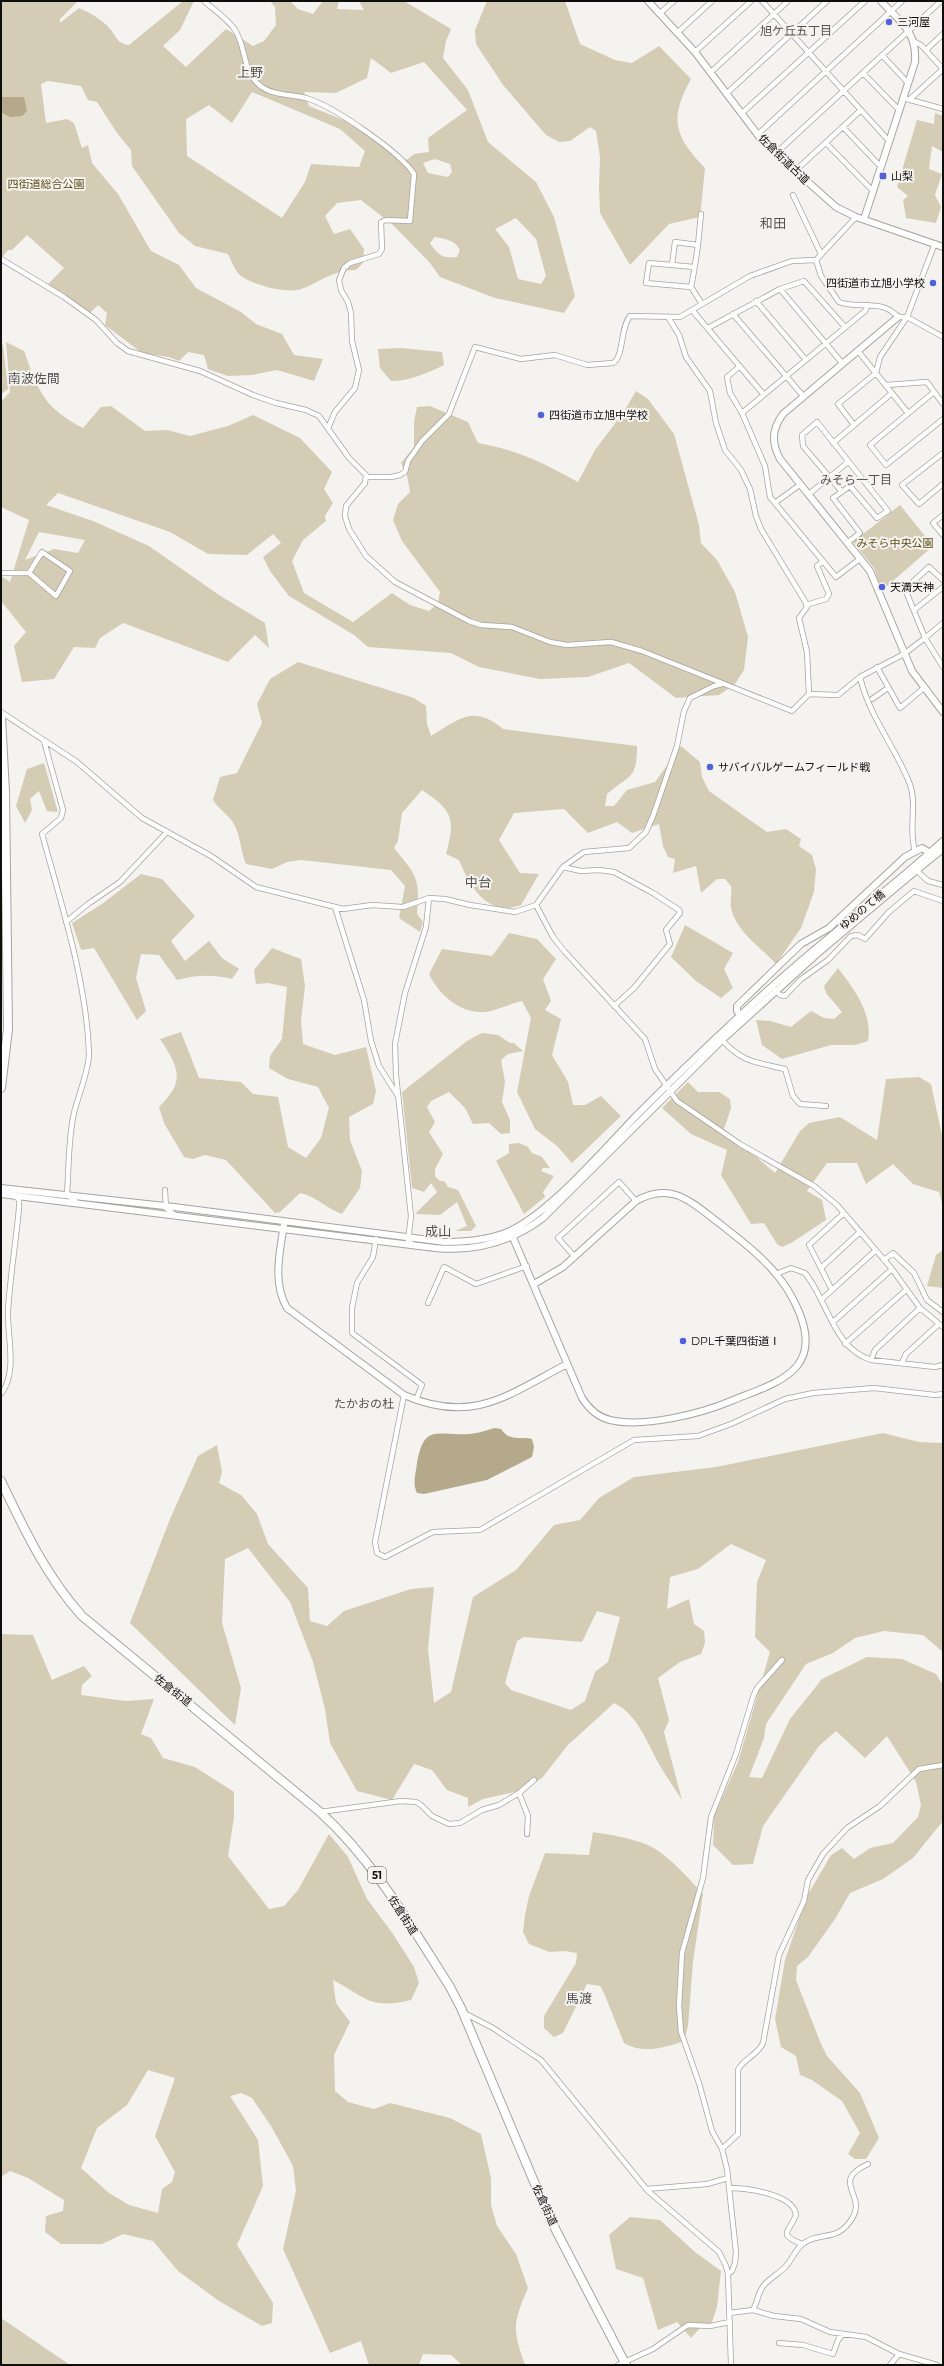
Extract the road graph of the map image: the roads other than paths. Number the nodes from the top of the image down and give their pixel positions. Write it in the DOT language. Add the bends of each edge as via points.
graph roads {
  1 [pos="204,1"];
  2 [pos="648,1"];
  3 [pos="674,1"];
  4 [pos="712,1"];
  5 [pos="750,1"];
  6 [pos="762,1"];
  7 [pos="788,1"];
  8 [pos="827,1"];
  9 [pos="865,1"];
  10 [pos="881,1"];
  11 [pos="902,1"];
  12 [pos="940,1"];
  13 [pos="890,12"];
  14 [pos="660,14"];
  15 [pos="774,14"];
  16 [pos="908,31"];
  17 [pos="677,33"];
  18 [pos="791,34"];
  19 [pos="943,34"];
  20 [pos="915,42"];
  21 [pos="926,50"];
  22 [pos="695,52"];
  23 [pos="809,53"];
  24 [pos="882,55"];
  25 [pos="943,69"];
  26 [pos="826,71"];
  27 [pos="863,72"];
  28 [pos="710,73"];
  29 [pos="908,83"];
  30 [pos="844,90"];
  31 [pos="726,94"];
  32 [pos="906,99"];
  33 [pos="943,104"];
  34 [pos="941,109"];
  35 [pos="862,110"];
  36 [pos="899,110"];
  37 [pos="741,114"];
  38 [pos="844,127"];
  39 [pos="757,134"];
  40 [pos="889,141"];
  41 [pos="826,143"];
  42 [pos="775,154"];
  43 [pos="881,167"];
  44 [pos="795,171"];
  45 [pos="873,191"];
  46 [pos="793,195"];
  47 [pos="702,214"];
  48 [pos="856,217"];
  49 [pos="864,219"];
  50 [pos="935,243"];
  51 [pos="698,244"];
  52 [pos="943,247"];
  53 [pos="821,254"];
  54 [pos="1,259"];
  55 [pos="816,260"];
  56 [pos="672,265"];
  57 [pos="694,267"];
  58 [pos="691,287"];
  59 [pos="780,289"];
  60 [pos="756,302"];
  61 [pos="702,304"];
  62 [pos="868,304"];
  63 [pos="692,310"];
  64 [pos="733,314"];
  65 [pos="668,317"];
  66 [pos="898,317"];
  67 [pos="907,317"];
  68 [pos="845,327"];
  69 [pos="708,328"];
  70 [pos="943,337"];
  71 [pos="826,343"];
  72 [pos="858,352"];
  73 [pos="806,360"];
  74 [pos="843,364"];
  75 [pos="740,366"];
  76 [pos="876,373"];
  77 [pos="786,377"];
  78 [pos="886,385"];
  79 [pos="934,392"];
  80 [pos="892,393"];
  81 [pos="764,395"];
  82 [pos="804,397"];
  83 [pos="943,404"];
  84 [pos="908,412"];
  85 [pos="742,413"];
  86 [pos="943,419"];
  87 [pos="854,425"];
  88 [pos="328,428"];
  89 [pos="833,443"];
  90 [pos="943,453"];
  91 [pos="848,462"];
  92 [pos="366,477"];
  93 [pos="830,478"];
  94 [pos="801,484"];
  95 [pos="943,484"];
  96 [pos="842,492"];
  97 [pos="810,494"];
  98 [pos="776,502"];
  99 [pos="943,515"];
  100 [pos="943,535"];
  101 [pos="848,542"];
  102 [pos="861,558"];
  103 [pos="823,561"];
  104 [pos="1,573"];
  105 [pos="29,573"];
  106 [pos="943,580"];
  107 [pos="943,587"];
  108 [pos="806,605"];
  109 [pos="914,610"];
  110 [pos="943,623"];
  111 [pos="925,638"];
  112 [pos="904,654"];
  113 [pos="943,656"];
  114 [pos="938,660"];
  115 [pos="877,667"];
  116 [pos="943,667"];
  117 [pos="860,677"];
  118 [pos="722,684"];
  119 [pos="925,687"];
  120 [pos="888,688"];
  121 [pos="809,694"];
  122 [pos="872,699"];
  123 [pos="1,712"];
  124 [pos="943,712"];
  125 [pos="1,717"];
  126 [pos="44,741"];
  127 [pos="167,832"];
  128 [pos="943,842"];
  129 [pos="943,849"];
  130 [pos="915,851"];
  131 [pos="930,853"];
  132 [pos="563,867"];
  133 [pos="913,871"];
  134 [pos="943,885"];
  135 [pos="429,898"];
  136 [pos="943,901"];
  137 [pos="536,905"];
  138 [pos="335,908"];
  139 [pos="836,921"];
  140 [pos="66,922"];
  141 [pos="851,936"];
  142 [pos="815,952"];
  143 [pos="775,990"];
  144 [pos="614,1006"];
  145 [pos="740,1015"];
  146 [pos="722,1040"];
  147 [pos="666,1086"];
  148 [pos="1,1088"];
  149 [pos="671,1092"];
  150 [pos="398,1098"];
  151 [pos="826,1106"];
  152 [pos="1,1188"];
  153 [pos="165,1190"];
  154 [pos="1,1194"];
  155 [pos="67,1194"];
  156 [pos="15,1195"];
  157 [pos="30,1197"];
  158 [pos="636,1202"];
  159 [pos="77,1203"];
  160 [pos="166,1206"];
  161 [pos="19,1208"];
  162 [pos="844,1213"];
  163 [pos="174,1214"];
  164 [pos="284,1220"];
  165 [pos="283,1227"];
  166 [pos="510,1231"];
  167 [pos="860,1232"];
  168 [pos="407,1237"];
  169 [pos="513,1237"];
  170 [pos="376,1239"];
  171 [pos="414,1245"];
  172 [pos="876,1250"];
  173 [pos="575,1257"];
  174 [pos="884,1260"];
  175 [pos="526,1266"];
  176 [pos="821,1268"];
  177 [pos="892,1268"];
  178 [pos="776,1274"];
  179 [pos="534,1284"];
  180 [pos="832,1290"];
  181 [pos="906,1290"];
  182 [pos="821,1300"];
  183 [pos="428,1303"];
  184 [pos="920,1308"];
  185 [pos="943,1312"];
  186 [pos="833,1322"];
  187 [pos="941,1326"];
  188 [pos="845,1344"];
  189 [pos="870,1360"];
  190 [pos="902,1363"];
  191 [pos="567,1364"];
  192 [pos="943,1366"];
  193 [pos="1,1394"];
  194 [pos="943,1394"];
  195 [pos="404,1395"];
  196 [pos="416,1400"];
  197 [pos="1,1481"];
  198 [pos="782,1660"];
  199 [pos="943,1765"];
  200 [pos="534,1780"];
  201 [pos="519,1793"];
  202 [pos="320,1812"];
  203 [pos="527,1834"];
  204 [pos="464,2013"];
  205 [pos="722,2149"];
  206 [pos="868,2164"];
  207 [pos="728,2178"];
  208 [pos="729,2188"];
  209 [pos="646,2189"];
  210 [pos="802,2244"];
  211 [pos="728,2274"];
  212 [pos="753,2310"];
  213 [pos="729,2313"];
  214 [pos="730,2322"];
  215 [pos="843,2334"];
  216 [pos="779,2342"];
  217 [pos="899,2354"];
  218 [pos="623,2364"];
  219 [pos="731,2365"];
  220 [pos="890,2365"];
  221 [pos="937,2365"];
  1 -- 88 [label="street" via="234,29 246,66 258,84 268,90 326,106 377,141 414,174 410,221 380,222 382,249 379,254 350,263 344,268 339,280 340,290 350,307 352,341 359,370 355,388 335,412"];
  2 -- 14 [label="street, 佐倉街道古道"];
  3 -- 14 [label="street"];
  4 -- 17 [label="street"];
  5 -- 22 [label="street"];
  6 -- 15 [label="street"];
  7 -- 15 [label="street"];
  8 -- 18 [label="street"];
  9 -- 23 [label="street"];
  10 -- 13 [label="street"];
  11 -- 13 [label="street"];
  12 -- 16 [label="street"];
  13 -- 16 [label="street"];
  13 -- 26 [label="street"];
  14 -- 17 [label="street, 佐倉街道古道"];
  15 -- 18 [label="street"];
  15 -- 28 [label="street"];
  16 -- 20 [label="street"];
  16 -- 24 [label="street"];
  17 -- 22 [label="street, 佐倉街道古道"];
  18 -- 23 [label="street"];
  18 -- 31 [label="street"];
  19 -- 21 [label="street"];
  20 -- 21 [label="street"];
  20 -- 29 [label="street" via="915,62"];
  21 -- 25 [label="street"];
  22 -- 28 [label="street, 佐倉街道古道"];
  23 -- 26 [label="street"];
  23 -- 37 [label="street"];
  24 -- 27 [label="street"];
  24 -- 29 [label="street"];
  25 -- 32 [label="street"];
  26 -- 30 [label="street"];
  26 -- 39 [label="street"];
  27 -- 30 [label="street"];
  27 -- 36 [label="street"];
  28 -- 31 [label="street, 佐倉街道古道"];
  29 -- 32 [label="street"];
  30 -- 35 [label="street"];
  30 -- 42 [label="street"];
  31 -- 37 [label="street, 佐倉街道古道"];
  32 -- 34 [label="street"];
  32 -- 36 [label="street"];
  33 -- 34 [label="street"];
  35 -- 38 [label="street"];
  35 -- 40 [label="street"];
  36 -- 40 [label="street"];
  37 -- 39 [label="street, 佐倉街道古道"];
  38 -- 41 [label="street"];
  38 -- 43 [label="street"];
  39 -- 42 [label="street, 佐倉街道古道"];
  40 -- 43 [label="street"];
  41 -- 44 [label="street"];
  41 -- 45 [label="street"];
  42 -- 44 [label="street, 佐倉街道古道"];
  43 -- 45 [label="street"];
  44 -- 48 [label="street, 佐倉街道古道" via="836,207"];
  45 -- 49 [label="street"];
  46 -- 53 [label="street"];
  47 -- 51 [label="street"];
  48 -- 49 [label="street, 佐倉街道古道"];
  48 -- 53 [label="street"];
  49 -- 50 [label="street, 佐倉街道古道"];
  50 -- 52 [label="street, 佐倉街道古道"];
  50 -- 67 [label="street"];
  51 -- 56 [label="street" via="675,242"];
  51 -- 57 [label="street"];
  53 -- 55 [label="street"];
  54 -- 88 [label="street" via="96,320 128,351 200,370 253,395 306,410 319,416"];
  55 -- 61 [label="street" via="792,261 750,276"];
  55 -- 62 [label="street" via="821,276 839,302"];
  56 -- 57 [label="street"];
  56 -- 58 [label="street" via="648,263 646,283"];
  57 -- 58 [label="street"];
  58 -- 61 [label="street"];
  59 -- 60 [label="street"];
  59 -- 68 [label="street" via="804,281"];
  59 -- 71 [label="street"];
  60 -- 64 [label="street"];
  60 -- 73 [label="street"];
  61 -- 63 [label="street"];
  62 -- 66 [label="street" via="892,309"];
  62 -- 68 [label="street" via="865,311"];
  63 -- 65 [label="street" via="680,316"];
  63 -- 69 [label="street"];
  64 -- 69 [label="street"];
  64 -- 77 [label="street"];
  65 -- 92 [label="street" via="630,316 624,328 618,358 613,363 587,365 555,355 521,359 475,348 449,414 422,441 408,461 405,472 400,476"];
  65 -- 108 [label="street" via="686,356 710,391 716,423 725,450 741,470 750,489 761,529"];
  66 -- 67 [label="street"];
  66 -- 72 [label="street"];
  67 -- 70 [label="street"];
  67 -- 76 [label="street" via="880,357"];
  68 -- 71 [label="street"];
  69 -- 75 [label="street"];
  71 -- 73 [label="street"];
  71 -- 74 [label="street"];
  72 -- 74 [label="street"];
  72 -- 76 [label="street"];
  73 -- 77 [label="street"];
  74 -- 82 [label="street"];
  75 -- 81 [label="street"];
  75 -- 85 [label="street" via="727,377 730,393"];
  76 -- 78 [label="street"];
  76 -- 87 [label="street" via="838,404"];
  77 -- 81 [label="street"];
  77 -- 82 [label="street"];
  78 -- 79 [label="street" via="927,382"];
  78 -- 80 [label="street"];
  79 -- 83 [label="street"];
  79 -- 84 [label="street"];
  80 -- 84 [label="street"];
  80 -- 87 [label="street"];
  81 -- 85 [label="street"];
  82 -- 94 [label="street" via="783,414 773,435 775,450 780,459"];
  84 -- 86 [label="street" via="870,445 886,465"];
  85 -- 98 [label="street" via="765,466 770,497"];
  87 -- 89 [label="street"];
  88 -- 92 [label="street"];
  89 -- 91 [label="street"];
  89 -- 93 [label="street" via="817,422 802,435 803,446"];
  90 -- 95 [label="street" via="902,485 919,504"];
  91 -- 93 [label="street"];
  91 -- 96 [label="street" via="888,511 877,518 850,486"];
  92 -- 118 [label="street" via="365,483 346,506 345,520 366,556 395,582 477,624 517,628 550,642 567,645 611,642 642,651"];
  93 -- 96 [label="street"];
  93 -- 97 [label="street"];
  94 -- 97 [label="street"];
  94 -- 98 [label="street"];
  96 -- 101 [label="street" via="833,498 860,533"];
  97 -- 101 [label="street"];
  98 -- 103 [label="street"];
  99 -- 100 [label="street" via="933,523"];
  101 -- 102 [label="street"];
  102 -- 103 [label="street" via="836,577"];
  102 -- 112 [label="street" via="870,571"];
  103 -- 108 [label="street" via="817,566 829,594 826,599"];
  104 -- 105 [label="street"];
  105 -- 105 [label="street" via="56,596 70,571 42,552"];
  106 -- 109 [label="street" via="930,567 906,586 906,594"];
  107 -- 109 [label="street"];
  108 -- 121 [label="street" via="799,618 807,652"];
  109 -- 111 [label="street"];
  110 -- 111 [label="street"];
  111 -- 112 [label="street"];
  111 -- 114 [label="street"];
  112 -- 115 [label="street"];
  112 -- 119 [label="street" via="912,671"];
  113 -- 114 [label="street"];
  114 -- 116 [label="street"];
  115 -- 117 [label="street"];
  115 -- 120 [label="street"];
  117 -- 121 [label="street" via="838,695"];
  117 -- 130 [label="street" via="874,716 909,782 913,795 912,842"];
  118 -- 121 [label="street" via="792,711"];
  118 -- 132 [label="street" via="690,698 684,711 677,746 646,832 630,848 584,852"];
  119 -- 120 [label="street" via="900,708"];
  119 -- 124 [label="street"];
  120 -- 122 [label="street"];
  123 -- 126 [label="street"];
  125 -- 148 [label="highway" via="5,792 8,1015 8,1042"];
  126 -- 127 [label="street" via="77,762 142,818"];
  126 -- 140 [label="street" via="63,810 60,818 42,834"];
  127 -- 138 [label="street" via="211,856 256,887"];
  127 -- 140 [label="street" via="120,882"];
  128 -- 131 [label="street"];
  129 -- 133 [label="street"];
  130 -- 131 [label="street" via="922,848"];
  130 -- 139 [label="street" via="905,857"];
  131 -- 133 [label="street"];
  132 -- 137 [label="street"];
  132 -- 144 [label="street" via="581,871 614,872 679,910 680,913 666,930 670,944 634,988"];
  133 -- 134 [label="street" via="928,881"];
  133 -- 142 [label="street, ゆめのて橋, bridge"];
  135 -- 137 [label="street" via="445,898 507,912 525,910"];
  135 -- 138 [label="street" via="403,906"];
  135 -- 150 [label="street" via="426,927 405,993 395,1044"];
  136 -- 141 [label="street" via="914,891 889,912 865,939 858,935"];
  137 -- 144 [label="street" via="553,938"];
  138 -- 150 [label="street" via="364,1000 371,1041 379,1066"];
  139 -- 141 [label="street"];
  139 -- 145 [label="street" via="825,931 801,944 743,1000 737,1006"];
  140 -- 155 [label="street" via="81,992 89,1055 74,1115"];
  141 -- 143 [label="street" via="828,960 800,980 785,996"];
  142 -- 143 [label="street"];
  142 -- 145 [label="street"];
  143 -- 146 [label="street"];
  144 -- 147 [label="street" via="646,1039 655,1069"];
  145 -- 147 [label="street"];
  146 -- 149 [label="street"];
  146 -- 151 [label="street" via="735,1054 747,1060 785,1069 796,1101 810,1106"];
  147 -- 149 [label="street"];
  147 -- 166 [label="street" via="566,1187 536,1214"];
  149 -- 162 [label="street" via="684,1106 740,1144 814,1186"];
  149 -- 169 [label="street" via="550,1212 533,1226"];
  150 -- 168 [label="street" via="411,1216"];
  152 -- 155 [label="street"];
  153 -- 160 [label="street"];
  154 -- 156 [label="street"];
  155 -- 159 [label="street"];
  155 -- 160 [label="street"];
  156 -- 157 [label="street"];
  156 -- 161 [label="street" via="19,1200"];
  157 -- 159 [label="street"];
  157 -- 161 [label="street" via="22,1201"];
  158 -- 173 [label="street"];
  158 -- 173 [label="street" via="619,1182 558,1238"];
  158 -- 178 [label="street" via="658,1193 681,1196 757,1254"];
  159 -- 163 [label="street"];
  160 -- 163 [label="street"];
  160 -- 164 [label="street"];
  161 -- 193 [label="street" via="8,1313 9,1377"];
  162 -- 167 [label="street"];
  162 -- 176 [label="street" via="809,1245"];
  163 -- 165 [label="street"];
  164 -- 165 [label="street"];
  164 -- 168 [label="street"];
  165 -- 170 [label="street"];
  165 -- 195 [label="street" via="278,1282 281,1298 287,1308"];
  166 -- 168 [label="street" via="458,1242"];
  166 -- 169 [label="street"];
  167 -- 172 [label="street"];
  167 -- 176 [label="street"];
  168 -- 171 [label="street"];
  169 -- 171 [label="street" via="472,1248 449,1249"];
  169 -- 175 [label="street"];
  170 -- 171 [label="street"];
  170 -- 196 [label="street" via="373,1258 357,1283 352,1308 352,1333 422,1384"];
  172 -- 174 [label="street"];
  172 -- 180 [label="street"];
  173 -- 179 [label="street" via="550,1276"];
  174 -- 177 [label="street"];
  174 -- 185 [label="street" via="892,1253 910,1267 927,1300"];
  175 -- 179 [label="street"];
  175 -- 183 [label="street" via="476,1284 444,1267"];
  176 -- 180 [label="street"];
  177 -- 181 [label="street"];
  177 -- 186 [label="street"];
  178 -- 182 [label="street" via="786,1269 800,1270 809,1278"];
  178 -- 191 [label="street" via="804,1322 806,1345 803,1357 787,1375 708,1411 687,1416 628,1422 603,1418 594,1414 582,1398"];
  179 -- 191 [label="street"];
  180 -- 182 [label="street"];
  181 -- 184 [label="street"];
  181 -- 188 [label="street"];
  182 -- 186 [label="street"];
  184 -- 187 [label="street"];
  184 -- 189 [label="street" via="875,1350"];
  186 -- 188 [label="street"];
  187 -- 190 [label="street" via="906,1354"];
  188 -- 189 [label="street" via="853,1352"];
  189 -- 190 [label="street"];
  190 -- 192 [label="street"];
  191 -- 196 [label="street" via="500,1399 476,1407 441,1407"];
  194 -- 195 [label="street" via="874,1388 813,1393 785,1399 698,1436 634,1440 480,1530 433,1532 385,1557 377,1553 375,1542"];
  195 -- 196 [label="street"];
  197 -- 202 [label="highway, 佐倉街道 / 51" via="33,1546 66,1599 82,1616"];
  198 -- 205 [label="street" via="757,1688 736,1754 711,1817 703,1878 682,1953 679,2006 681,2032 697,2076 712,2131"];
  199 -- 205 [label="street" via="919,1769 880,1806 847,1828 813,1871 808,1880 804,1901 779,1955 763,2043 758,2052 742,2063 738,2070 738,2134"];
  200 -- 201 [label="street"];
  201 -- 202 [label="street" via="460,1823 449,1824 432,1816 416,1802 401,1801"];
  201 -- 203 [label="street" via="528,1816"];
  202 -- 204 [label="highway, 佐倉街道 / 51" via="340,1830 373,1868"];
  204 -- 209 [label="street" via="493,2028 541,2060"];
  204 -- 218 [label="highway, 佐倉街道 / 51" via="548,2215"];
  205 -- 207 [label="street"];
  206 -- 210 [label="street" via="856,2169 850,2180 849,2188 856,2203 856,2212 852,2218 835,2235"];
  207 -- 208 [label="street"];
  207 -- 209 [label="street" via="707,2184"];
  208 -- 210 [label="street" via="760,2190 790,2204 796,2215 786,2230 786,2235 788,2239"];
  208 -- 211 [label="street" via="736,2256 732,2271"];
  209 -- 211 [label="street" via="719,2252"];
  210 -- 212 [label="street" via="788,2264 761,2289"];
  211 -- 213 [label="street"];
  212 -- 213 [label="street"];
  212 -- 215 [label="street" via="774,2316 801,2319 830,2332"];
  213 -- 214 [label="street"];
  214 -- 218 [label="street" via="710,2326 688,2325 653,2349"];
  214 -- 219 [label="street"];
  215 -- 216 [label="street" via="833,2354 803,2345"];
  215 -- 217 [label="street" via="866,2337"];
  217 -- 220 [label="street"];
  217 -- 221 [label="street"];
}
